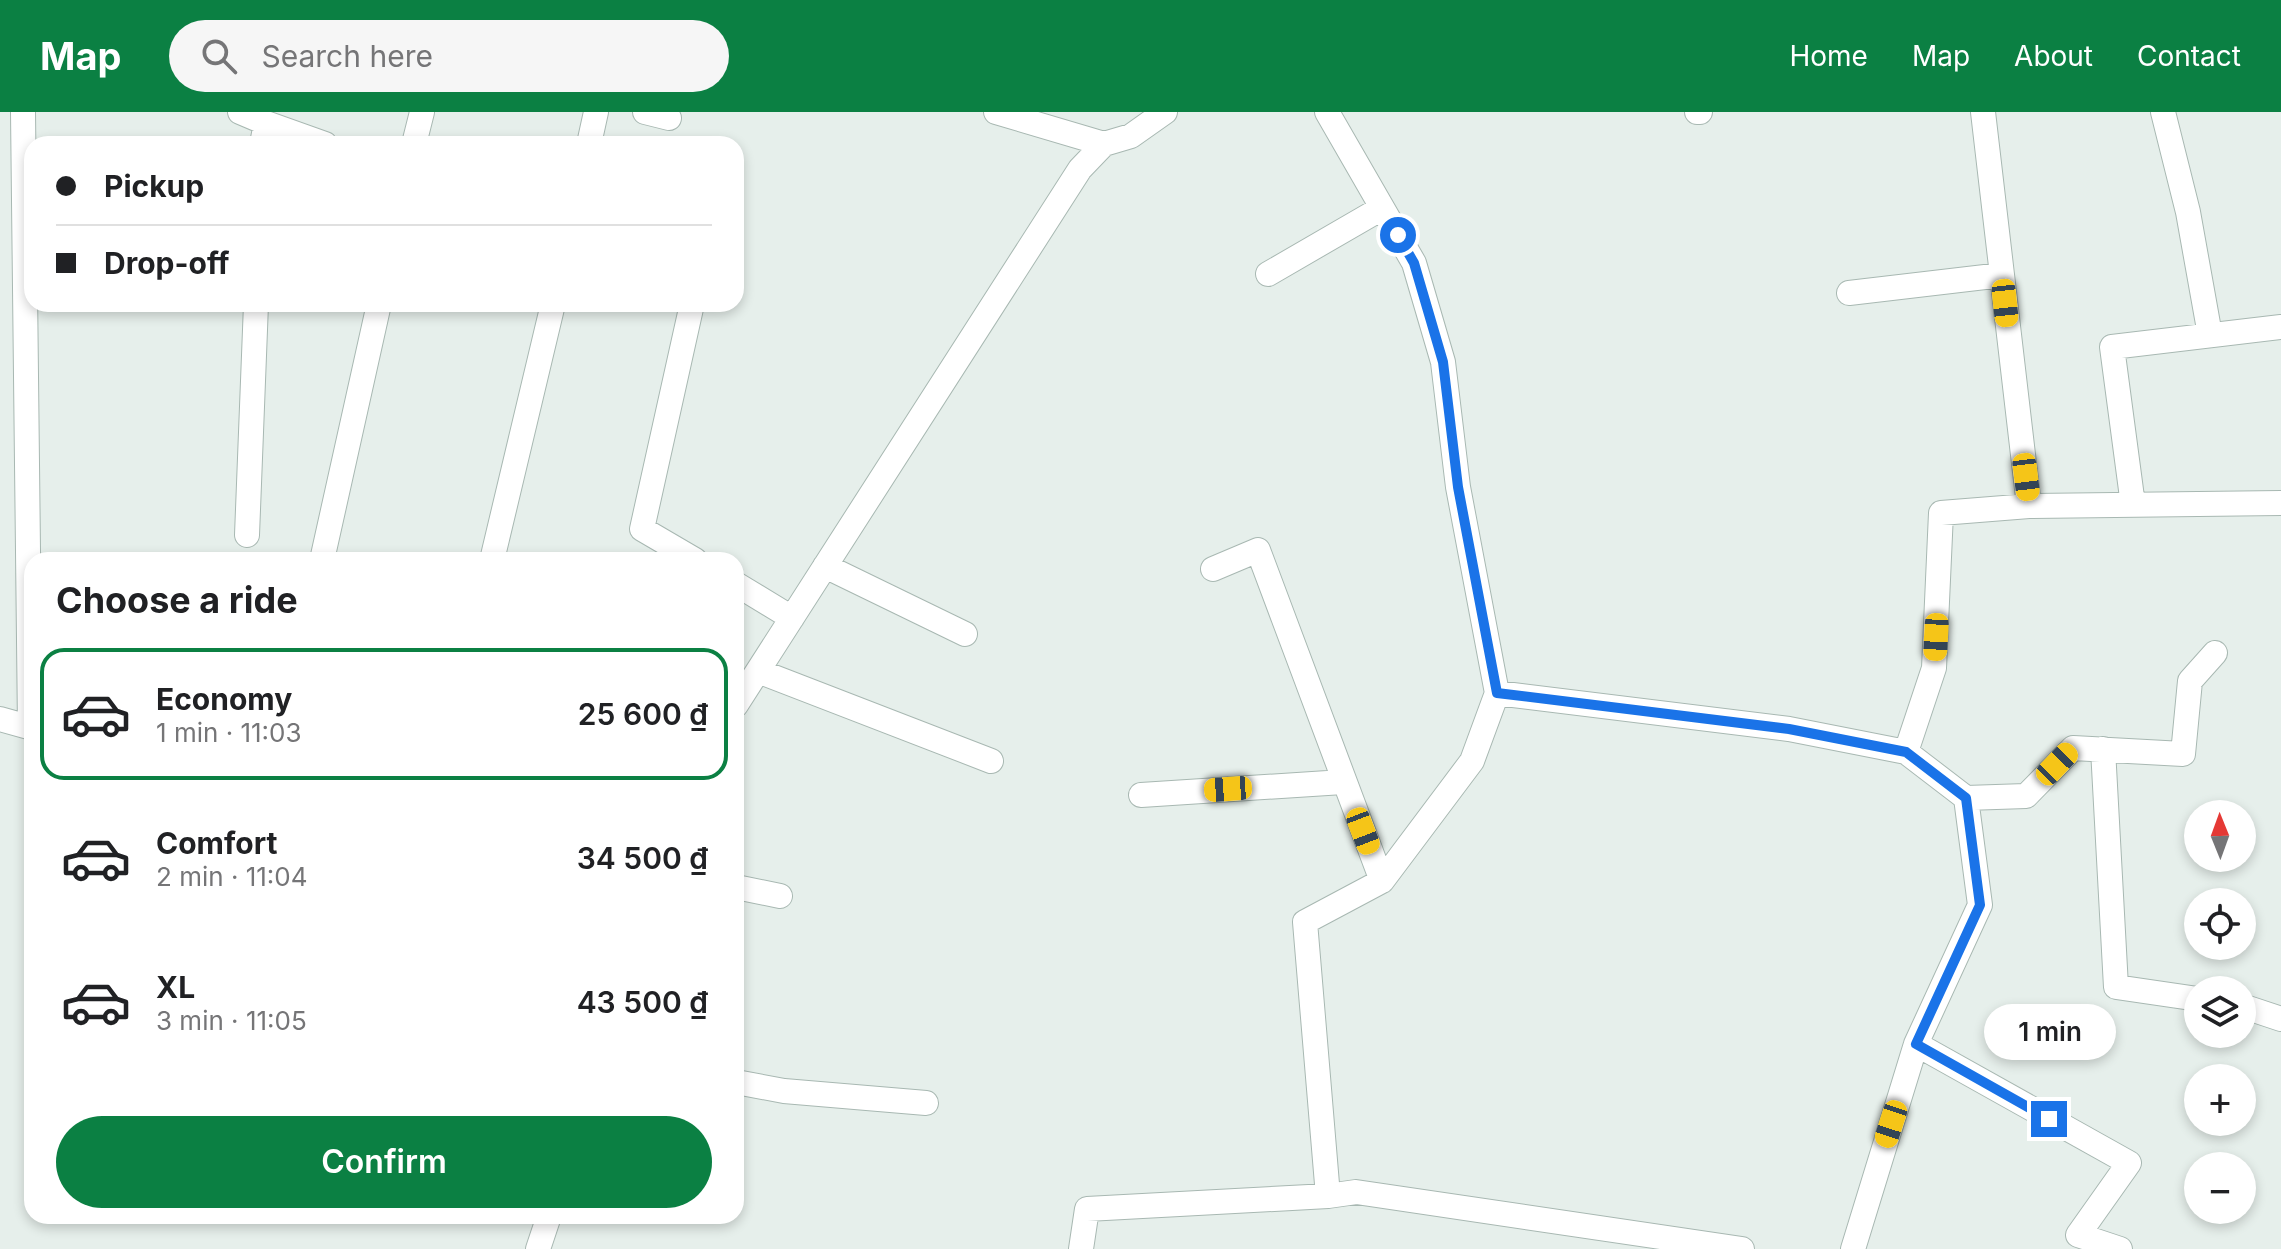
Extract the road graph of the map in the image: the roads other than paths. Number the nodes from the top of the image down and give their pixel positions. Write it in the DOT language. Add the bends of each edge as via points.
graph roads {
  1 [pos="23,112"];
  2 [pos="240,112"];
  3 [pos="422,112"];
  4 [pos="596,112"];
  5 [pos="996,112"];
  6 [pos="1126,112"];
  7 [pos="1165,112"];
  8 [pos="1327,112"];
  9 [pos="1983,112"];
  10 [pos="2163,112"];
  11 [pos="264,134"];
  12 [pos="416,136"];
  13 [pos="591,136"];
  14 [pos="1131,136"];
  15 [pos="1104,144"];
  16 [pos="24,189"];
  17 [pos="1382,208"];
  18 [pos="1268,274"];
  19 [pos="2002,275"];
  20 [pos="1849,293"];
  21 [pos="26,312"];
  22 [pos="256,312"];
  23 [pos="377,312"];
  24 [pos="551,312"];
  25 [pos="690,312"];
  26 [pos="2281,327"];
  27 [pos="2210,335"];
  28 [pos="2281,503"];
  29 [pos="2133,505"];
  30 [pos="2029,506"];
  31 [pos="247,535"];
  32 [pos="29,552"];
  33 [pos="324,552"];
  34 [pos="494,552"];
  35 [pos="681,552"];
  36 [pos="825,566"];
  37 [pos="1213,569"];
  38 [pos="744,589"];
  39 [pos="792,618"];
  40 [pos="965,634"];
  41 [pos="2215,653"];
  42 [pos="758,671"];
  43 [pos="744,693"];
  44 [pos="1497,693"];
  45 [pos="0,719"];
  46 [pos="24,725"];
  47 [pos="2103,749"];
  48 [pos="1906,752"];
  49 [pos="991,761"];
  50 [pos="1343,782"];
  51 [pos="1141,795"];
  52 [pos="1966,798"];
  53 [pos="1382,881"];
  54 [pos="744,889"];
  55 [pos="780,896"];
  56 [pos="2184,997"];
  57 [pos="2256,1011"];
  58 [pos="2281,1019"];
  59 [pos="1916,1044"];
  60 [pos="744,1084"];
  61 [pos="926,1103"];
  62 [pos="1328,1196"];
  63 [pos="546,1224"];
  64 [pos="538,1249"];
  65 [pos="1081,1249"];
  66 [pos="1742,1249"];
  67 [pos="1853,1249"];
  68 [pos="2120,1249"];
  1 -- 16 [label="street"];
  2 -- 11 [label="street"];
  3 -- 12 [label="street"];
  4 -- 13 [label="street"];
  5 -- 15 [label="street"];
  6 -- 14 [label="street"];
  7 -- 14 [label="street"];
  8 -- 17 [label="street"];
  9 -- 19 [label="street"];
  10 -- 27 [label="street"];
  14 -- 15 [label="street"];
  15 -- 36 [label="street" via="1080,169"];
  17 -- 18 [label="street"];
  17 -- 44 [label="street" via="1414,263 1443,362 1458,487"];
  19 -- 20 [label="street"];
  19 -- 30 [label="street"];
  21 -- 32 [label="street"];
  22 -- 31 [label="street"];
  23 -- 33 [label="street"];
  24 -- 34 [label="street"];
  25 -- 35 [label="street" via="642,529"];
  26 -- 27 [label="street"];
  27 -- 29 [label="street" via="2112,347"];
  28 -- 29 [label="street"];
  29 -- 30 [label="street"];
  30 -- 48 [label="street" via="1941,513 1934,668"];
  36 -- 39 [label="street"];
  36 -- 40 [label="street"];
  37 -- 50 [label="street" via="1258,550"];
  38 -- 39 [label="street"];
  39 -- 42 [label="street"];
  41 -- 47 [label="street" via="2190,681 2183,754"];
  42 -- 43 [label="street"];
  42 -- 49 [label="street"];
  44 -- 48 [label="street" via="1789,729"];
  44 -- 53 [label="street" via="1472,761"];
  45 -- 46 [label="street"];
  47 -- 52 [label="street" via="2073,748 2026,796"];
  47 -- 56 [label="street" via="2116,987"];
  48 -- 52 [label="street"];
  50 -- 51 [label="street"];
  50 -- 53 [label="street"];
  52 -- 59 [label="street" via="1980,905"];
  53 -- 62 [label="street" via="1305,922"];
  54 -- 55 [label="street"];
  57 -- 58 [label="street"];
  59 -- 67 [label="street"];
  59 -- 68 [label="street" via="2129,1163 2078,1235"];
  60 -- 61 [label="street"];
  62 -- 65 [label="street" via="1087,1209"];
  62 -- 66 [label="street" via="1356,1192"];
  63 -- 64 [label="street"];
}
